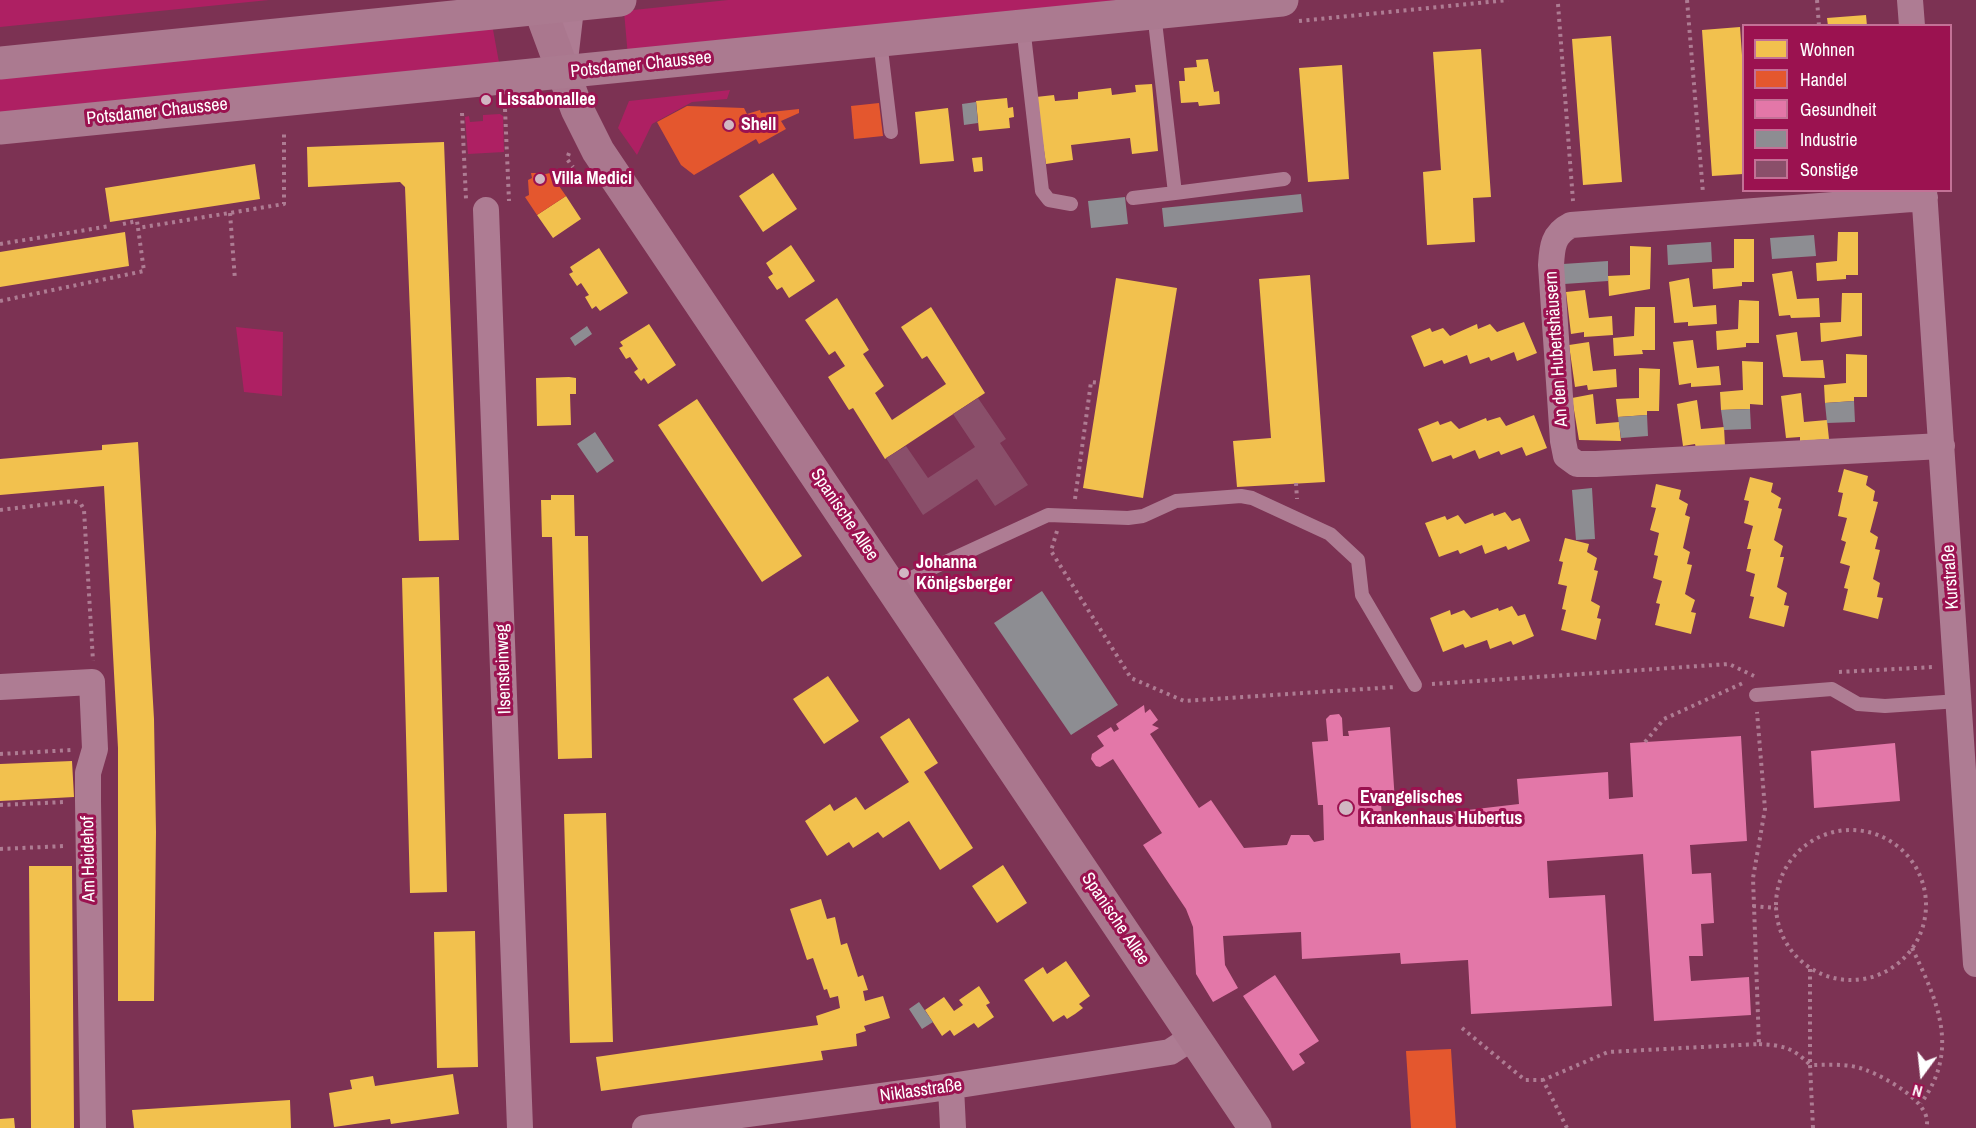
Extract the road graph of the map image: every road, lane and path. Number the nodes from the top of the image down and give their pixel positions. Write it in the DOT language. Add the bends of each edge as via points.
graph roads {
  1 [pos="620,0"];
  2 [pos="1281,0"];
  3 [pos="1687,0"];
  4 [pos="1817,0"];
  5 [pos="1910,0"];
  6 [pos="556,4"];
  7 [pos="1558,4"];
  8 [pos="1154,13"];
  9 [pos="1819,24"];
  10 [pos="1912,24"];
  11 [pos="1023,26"];
  12 [pos="880,41"];
  13 [pos="0,63"];
  14 [pos="563,73"];
  15 [pos="505,109"];
  16 [pos="462,113"];
  17 [pos="0,128"];
  18 [pos="284,131"];
  19 [pos="891,132"];
  20 [pos="1284,179"];
  21 [pos="1175,193"];
  22 [pos="1924,194"];
  23 [pos="1704,195"];
  24 [pos="1133,198"];
  25 [pos="1071,204"];
  26 [pos="1574,204"];
  27 [pos="486,210"];
  28 [pos="230,213"];
  29 [pos="123,224"];
  30 [pos="110,226"];
  31 [pos="138,228"];
  32 [pos="0,244"];
  33 [pos="235,280"];
  34 [pos="0,302"];
  35 [pos="1099,383"];
  36 [pos="1942,446"];
  37 [pos="0,510"];
  38 [pos="1068,514"];
  39 [pos="902,600"];
  40 [pos="1938,666"];
  41 [pos="1835,672"];
  42 [pos="1756,677"];
  43 [pos="92,682"];
  44 [pos="1415,685"];
  45 [pos="0,687"];
  46 [pos="1756,694"];
  47 [pos="1959,701"];
  48 [pos="1645,742"];
  49 [pos="94,749"];
  50 [pos="0,754"];
  51 [pos="88,801"];
  52 [pos="0,805"];
  53 [pos="90,845"];
  54 [pos="0,849"];
  55 [pos="1753,906"];
  56 [pos="1776,908"];
  57 [pos="1912,948"];
  58 [pos="1976,964"];
  59 [pos="1810,967"];
  60 [pos="1462,1028"];
  61 [pos="1193,1037"];
  62 [pos="1759,1044"];
  63 [pos="1810,1065"];
  64 [pos="1543,1080"];
  65 [pos="951,1087"];
  66 [pos="1921,1103"];
  67 [pos="93,1128"];
  68 [pos="520,1128"];
  69 [pos="645,1128"];
  70 [pos="953,1128"];
  71 [pos="1255,1128"];
  72 [pos="1567,1128"];
  73 [pos="1813,1128"];
  74 [pos="1926,1128"];
  1 -- 6 [label="main road"];
  2 -- 8 [label="main road, Potsdamer Chaussee"];
  3 -- 23 [label="path"];
  4 -- 9 [label="path"];
  5 -- 10 [label="street"];
  6 -- 13 [label="main road"];
  6 -- 14 [label="main road, Spanische Allee"];
  7 -- 26 [label="path"];
  8 -- 11 [label="main road, Potsdamer Chaussee"];
  8 -- 21 [label="lane"];
  11 -- 12 [label="main road, Potsdamer Chaussee"];
  11 -- 25 [label="lane" via="1042,191 1049,200"];
  12 -- 14 [label="main road, Potsdamer Chaussee"];
  12 -- 19 [label="lane"];
  14 -- 17 [label="main road, Potsdamer Chaussee"];
  14 -- 39 [label="main road, Spanische Allee" via="597,151"];
  15 -- 27 [label="path" via="509,209"];
  16 -- 27 [label="path" via="466,210"];
  18 -- 28 [label="path" via="284,204"];
  20 -- 21 [label="lane"];
  21 -- 24 [label="lane"];
  22 -- 36 [label="street, Kurstraße"];
  22 -- 36 [label="street, An den Hubertshäusern" via="1571,225 1563,229 1552,248 1551,265 1563,441 1566,456 1577,464"];
  27 -- 68 [label="street, Ilsensteinweg"];
  28 -- 31 [label="path"];
  28 -- 33 [label="path"];
  29 -- 31 [label="path" via="137,221"];
  30 -- 32 [label="path"];
  31 -- 34 [label="path" via="144,271"];
  35 -- 38 [label="path" via="1091,382"];
  36 -- 47 [label="street, Kurstraße"];
  37 -- 43 [label="path" via="74,501 81,504 92,626"];
  38 -- 39 [label="lane" via="1048,515 913,577"];
  38 -- 44 [label="lane" via="1128,518 1143,516 1176,501 1241,496 1330,534 1358,560 1362,595"];
  38 -- 44 [label="path" via="1051,551 1131,678 1184,700"];
  39 -- 61 [label="main road, Spanische Allee"];
  40 -- 41 [label="path"];
  42 -- 44 [label="path" via="1730,664"];
  42 -- 46 [label="path"];
  42 -- 48 [label="path" via="1664,719"];
  43 -- 45 [label="street"];
  43 -- 49 [label="street, Am Heidehof"];
  46 -- 47 [label="lane" via="1832,689 1858,704"];
  46 -- 55 [label="path" via="1765,809 1753,878"];
  47 -- 58 [label="street, Kurstraße"];
  49 -- 50 [label="path"];
  49 -- 51 [label="street, Am Heidehof" via="88,773"];
  51 -- 52 [label="path"];
  51 -- 53 [label="street, Am Heidehof"];
  53 -- 54 [label="path"];
  53 -- 67 [label="street, Am Heidehof"];
  55 -- 56 [label="path"];
  55 -- 62 [label="path"];
  56 -- 57 [label="path" via="1784,873 1807,844 1840,831 1876,834 1906,854 1924,885 1924,920"];
  56 -- 59 [label="path" via="1786,941"];
  57 -- 59 [label="path" via="1896,965 1862,979 1835,977"];
  57 -- 66 [label="path" via="1941,1013 1939,1072"];
  59 -- 63 [label="path"];
  60 -- 64 [label="path" via="1525,1080"];
  61 -- 65 [label="street, Niklasstraße" via="1170,1052"];
  61 -- 71 [label="main road, Spanische Allee"];
  62 -- 63 [label="path" via="1783,1045 1798,1052"];
  62 -- 64 [label="path" via="1608,1052"];
  63 -- 66 [label="path" via="1867,1070"];
  63 -- 73 [label="path"];
  64 -- 72 [label="path"];
  65 -- 69 [label="street, Niklasstraße"];
  65 -- 70 [label="street"];
  66 -- 74 [label="path" via="1927,1115"];
}
